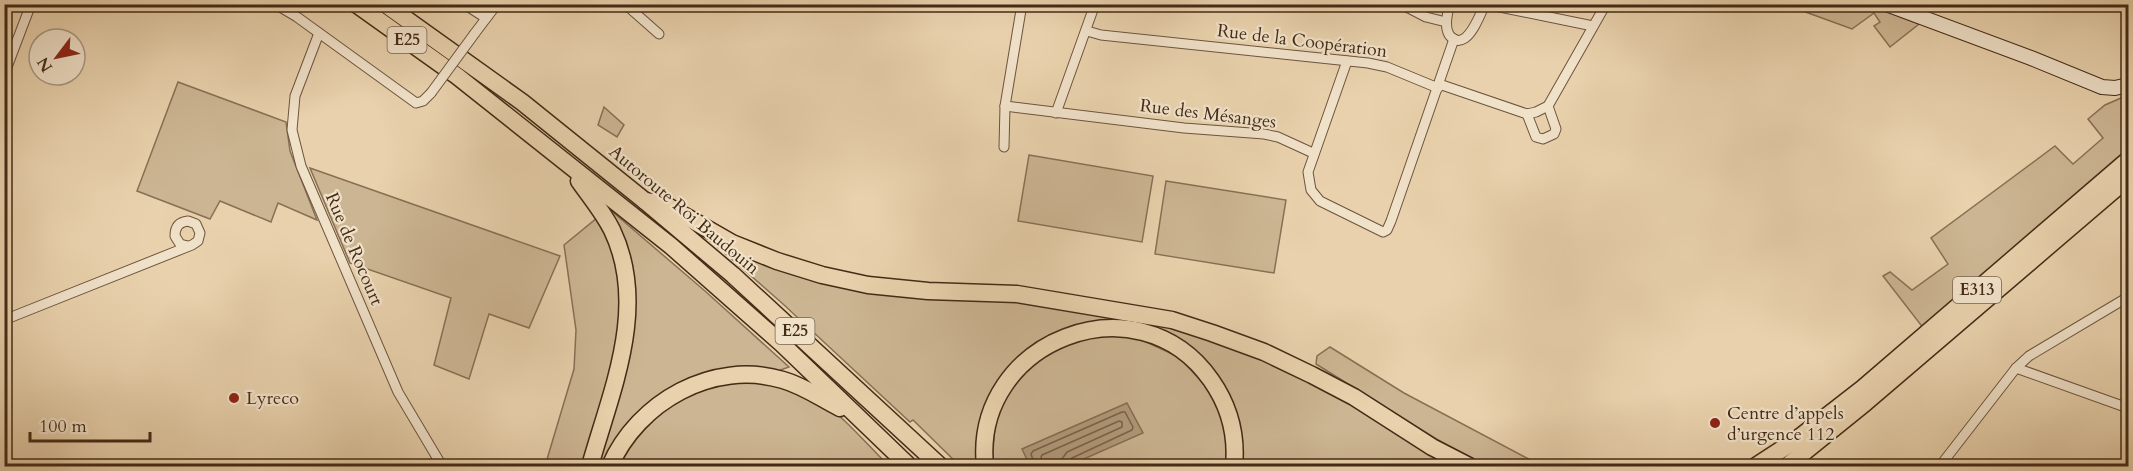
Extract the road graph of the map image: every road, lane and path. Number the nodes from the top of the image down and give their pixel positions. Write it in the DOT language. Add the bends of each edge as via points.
graph roads {
  1 [pos="31,4"];
  2 [pos="275,4"];
  3 [pos="356,4"];
  4 [pos="385,4"];
  5 [pos="464,4"];
  6 [pos="497,4"];
  7 [pos="625,4"];
  8 [pos="1022,4"];
  9 [pos="1095,4"];
  10 [pos="1401,4"];
  11 [pos="1450,4"];
  12 [pos="1485,4"];
  13 [pos="1606,4"];
  14 [pos="1886,4"];
  15 [pos="486,18"];
  16 [pos="1446,22"];
  17 [pos="1593,26"];
  18 [pos="1087,31"];
  19 [pos="319,33"];
  20 [pos="659,34"];
  21 [pos="1454,39"];
  22 [pos="1347,61"];
  23 [pos="4,75"];
  24 [pos="2128,85"];
  25 [pos="1438,86"];
  26 [pos="1005,106"];
  27 [pos="1548,106"];
  28 [pos="1056,113"];
  29 [pos="1527,114"];
  30 [pos="1004,147"];
  31 [pos="1313,153"];
  32 [pos="2128,160"];
  33 [pos="570,165"];
  34 [pos="2128,178"];
  35 [pos="645,201"];
  36 [pos="188,246"];
  37 [pos="2128,297"];
  38 [pos="4,320"];
  39 [pos="2016,368"];
  40 [pos="2128,408"];
  41 [pos="863,421"];
  42 [pos="1806,450"];
  43 [pos="4,453"];
  44 [pos="1768,464"];
  45 [pos="10,466"];
  46 [pos="442,466"];
  47 [pos="590,466"];
  48 [pos="610,466"];
  49 [pos="909,466"];
  50 [pos="940,466"];
  51 [pos="985,466"];
  52 [pos="1234,466"];
  53 [pos="1468,466"];
  54 [pos="1741,466"];
  55 [pos="1787,466"];
  56 [pos="1940,466"];
  1 -- 23 [label="street"];
  2 -- 19 [label="street"];
  3 -- 33 [label="highway, E25" via="457,76"];
  4 -- 35 [label="highway, Autoroute Roi Baudouin / E25" via="522,102"];
  5 -- 15 [label="street"];
  6 -- 15 [label="street"];
  7 -- 20 [label="street"];
  8 -- 26 [label="street"];
  9 -- 18 [label="street"];
  10 -- 16 [label="street"];
  11 -- 16 [label="street"];
  12 -- 17 [label="street"];
  12 -- 21 [label="street" via="1468,35"];
  13 -- 17 [label="street"];
  14 -- 24 [label="street" via="2102,87"];
  15 -- 19 [label="street, bridge" via="431,93 423,102 416,103"];
  16 -- 21 [label="street"];
  17 -- 27 [label="street"];
  18 -- 22 [label="street, Rue de la Coopération"];
  18 -- 28 [label="street"];
  19 -- 46 [label="street, Rue de Rocourt" via="296,96 292,130 301,166 398,392"];
  21 -- 25 [label="street"];
  22 -- 25 [label="street, Rue de la Coopération" via="1379,65"];
  22 -- 31 [label="street"];
  25 -- 29 [label="street, Rue de la Coopération"];
  25 -- 31 [label="street" via="1387,230 1375,229 1315,197 1308,177"];
  26 -- 28 [label="street, Rue des Mésanges"];
  26 -- 30 [label="street"];
  27 -- 29 [label="street"];
  27 -- 29 [label="street" via="1556,129 1543,139 1536,138"];
  28 -- 31 [label="street, Rue des Mésanges" via="1264,134"];
  32 -- 44 [label="highway, E313" via="1863,388"];
  33 -- 41 [label="highway, E25" via="671,246"];
  33 -- 47 [label="highway" via="613,233 628,286 624,348"];
  34 -- 42 [label="highway, E313"];
  35 -- 50 [label="highway, Autoroute Roi Baudouin / E25" via="733,275"];
  35 -- 53 [label="highway" via="664,204 732,243 822,275 868,285 928,291 1017,294 1172,320 1264,352 1312,375"];
  36 -- 38 [label="street"];
  37 -- 39 [label="street" via="2029,356"];
  39 -- 40 [label="street"];
  39 -- 56 [label="street"];
  41 -- 48 [label="highway" via="806,387 758,375 726,377 678,392 653,408 629,432"];
  41 -- 49 [label="highway, E25"];
  42 -- 44 [label="highway, E313"];
  42 -- 55 [label="highway"];
  43 -- 45 [label="street"];
  44 -- 54 [label="highway"];
  51 -- 52 [label="highway" via="987,424 1002,389 1017,368 1050,343 1076,333 1117,328 1137,330 1164,340 1203,369 1231,418 1236,446"];
}
